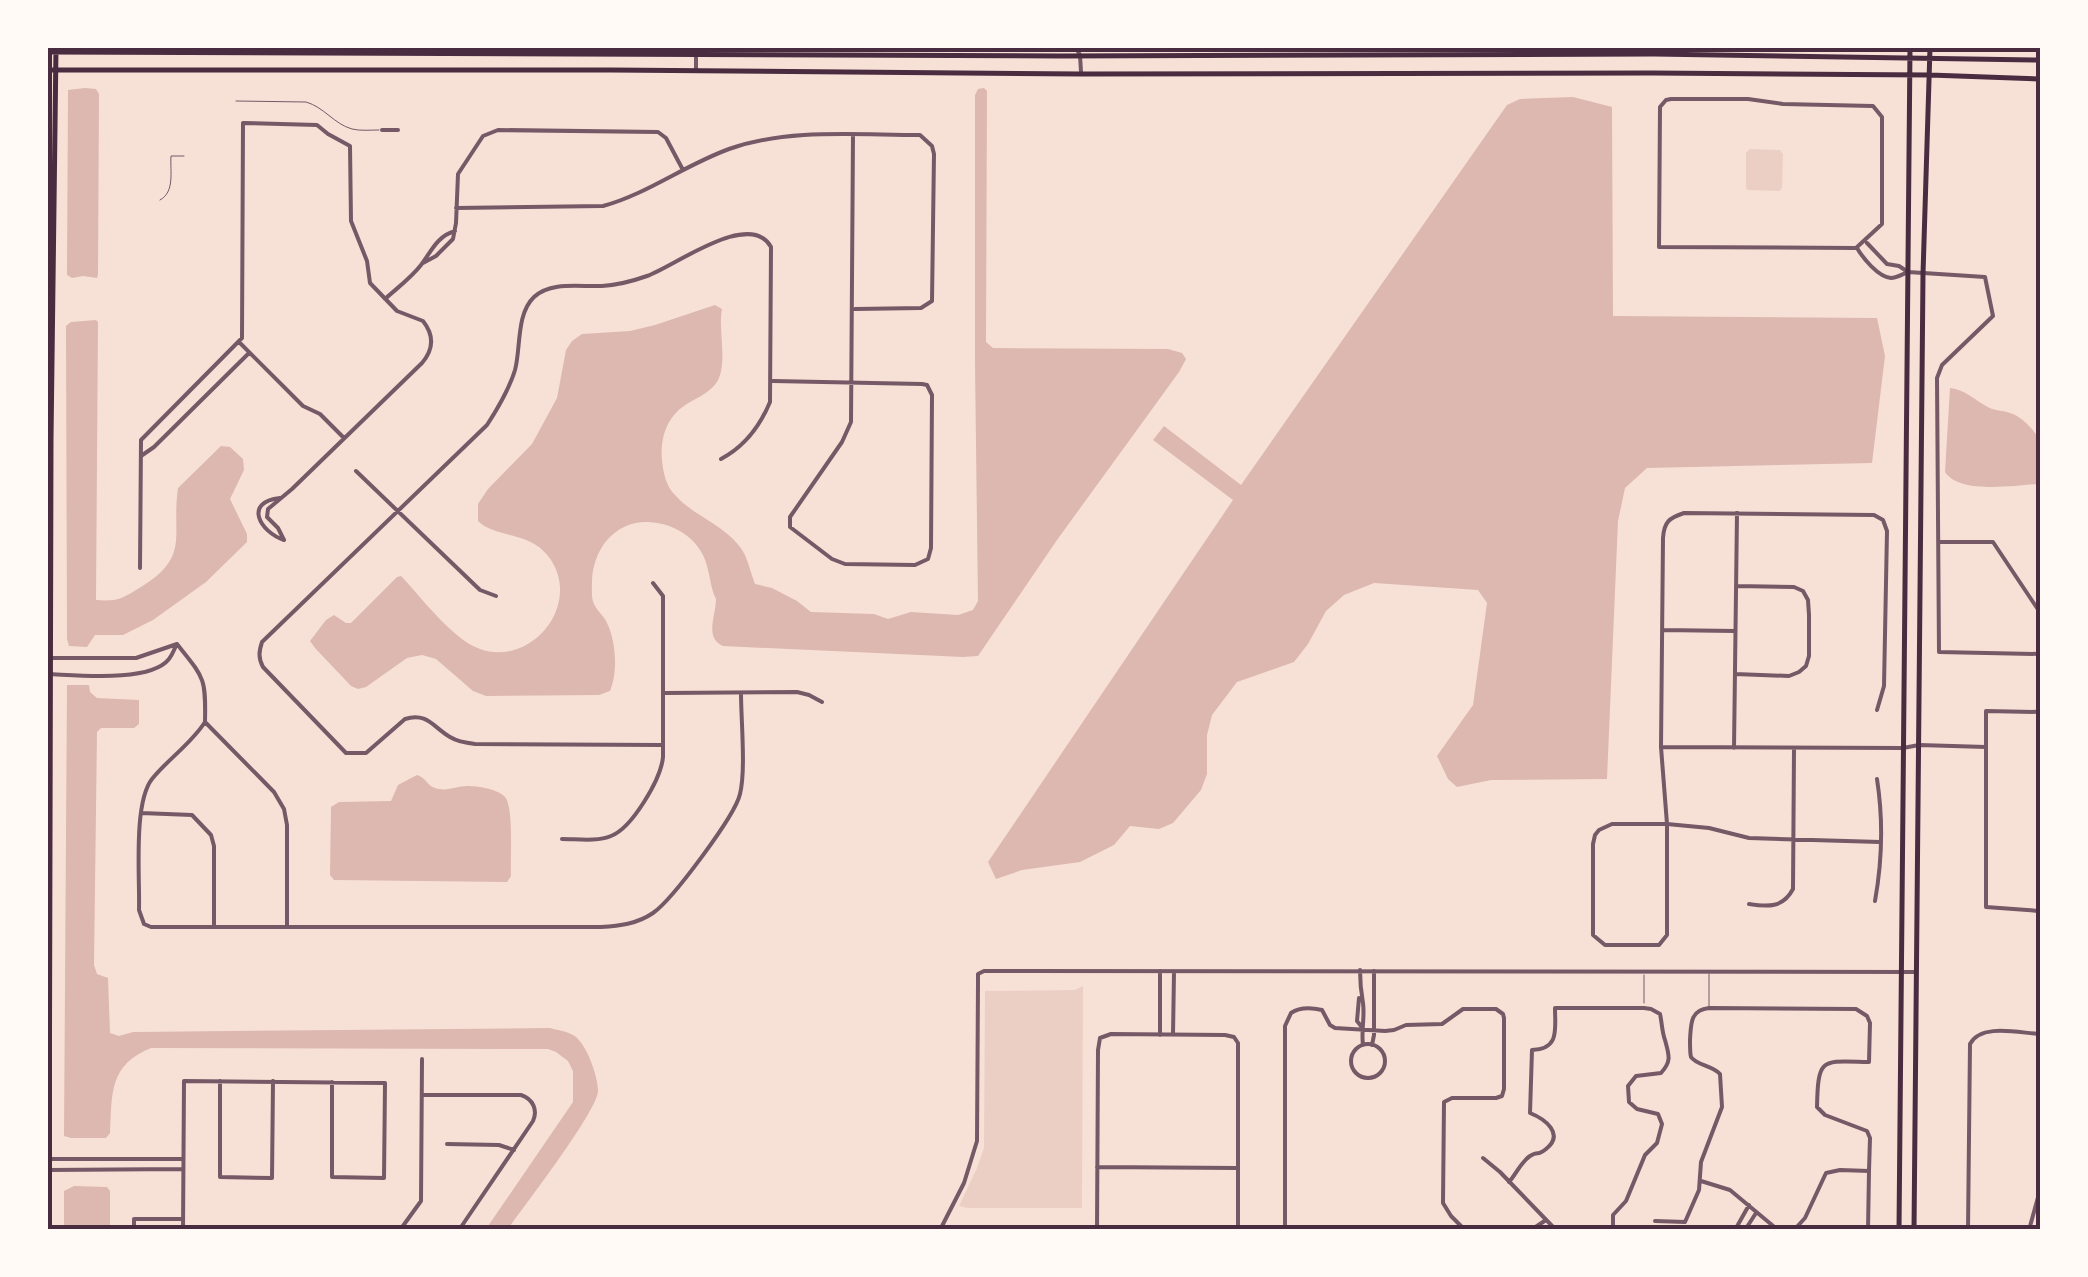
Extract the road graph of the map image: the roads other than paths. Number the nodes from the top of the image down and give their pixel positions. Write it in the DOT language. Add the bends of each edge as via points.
graph roads {
  1 [pos="1084,48"];
  2 [pos="1910,48"];
  3 [pos="1930,48"];
  4 [pos="56,50"];
  5 [pos="696,50"];
  6 [pos="1078,51"];
  7 [pos="48,52"];
  8 [pos="1910,58"];
  9 [pos="1930,58"];
  10 [pos="2040,60"];
  11 [pos="51,70"];
  12 [pos="696,71"];
  13 [pos="1081,74"];
  14 [pos="1909,75"];
  15 [pos="1930,75"];
  16 [pos="2040,79"];
  17 [pos="236,101"];
  18 [pos="382,130"];
  19 [pos="398,130"];
  20 [pos="853,136"];
  21 [pos="184,156"];
  22 [pos="683,170"];
  23 [pos="160,200"];
  24 [pos="456,208"];
  25 [pos="1865,241"];
  26 [pos="1858,247"];
  27 [pos="1908,272"];
  28 [pos="1923,274"];
  29 [pos="385,299"];
  30 [pos="49,303"];
  31 [pos="852,308"];
  32 [pos="239,342"];
  33 [pos="249,352"];
  34 [pos="772,382"];
  35 [pos="851,382"];
  36 [pos="344,438"];
  37 [pos="140,457"];
  38 [pos="721,459"];
  39 [pos="356,470"];
  40 [pos="280,498"];
  41 [pos="397,512"];
  42 [pos="1737,513"];
  43 [pos="1939,542"];
  44 [pos="140,568"];
  45 [pos="653,582"];
  46 [pos="1736,586"];
  47 [pos="496,596"];
  48 [pos="2040,628"];
  49 [pos="1662,630"];
  50 [pos="1735,631"];
  51 [pos="177,644"];
  52 [pos="2040,654"];
  53 [pos="49,658"];
  54 [pos="49,674"];
  55 [pos="1735,674"];
  56 [pos="662,693"];
  57 [pos="742,693"];
  58 [pos="822,702"];
  59 [pos="1877,710"];
  60 [pos="2040,712"];
  61 [pos="206,722"];
  62 [pos="662,745"];
  63 [pos="1919,746"];
  64 [pos="1986,746"];
  65 [pos="1661,747"];
  66 [pos="1734,748"];
  67 [pos="1794,748"];
  68 [pos="1904,748"];
  69 [pos="1877,779"];
  70 [pos="141,813"];
  71 [pos="1667,824"];
  72 [pos="1794,838"];
  73 [pos="562,839"];
  74 [pos="1880,842"];
  75 [pos="1875,901"];
  76 [pos="1749,904"];
  77 [pos="2040,910"];
  78 [pos="214,926"];
  79 [pos="287,926"];
  80 [pos="1360,970"];
  81 [pos="1374,971"];
  82 [pos="1709,971"];
  83 [pos="1902,971"];
  84 [pos="1160,972"];
  85 [pos="1174,972"];
  86 [pos="1644,972"];
  87 [pos="1916,972"];
  88 [pos="1360,995"];
  89 [pos="1363,1002"];
  90 [pos="1374,1002"];
  91 [pos="1644,1008"];
  92 [pos="1709,1008"];
  93 [pos="1160,1010"];
  94 [pos="1174,1011"];
  95 [pos="1366,1029"];
  96 [pos="1174,1034"];
  97 [pos="2040,1034"];
  98 [pos="1160,1035"];
  99 [pos="1363,1045"];
  100 [pos="1372,1045"];
  101 [pos="422,1060"];
  102 [pos="220,1081"];
  103 [pos="273,1082"];
  104 [pos="332,1082"];
  105 [pos="422,1095"];
  106 [pos="447,1144"];
  107 [pos="514,1150"];
  108 [pos="1483,1158"];
  109 [pos="48,1159"];
  110 [pos="123,1159"];
  111 [pos="159,1159"];
  112 [pos="184,1159"];
  113 [pos="1097,1167"];
  114 [pos="1238,1168"];
  115 [pos="124,1169"];
  116 [pos="160,1169"];
  117 [pos="184,1169"];
  118 [pos="48,1170"];
  119 [pos="1869,1171"];
  120 [pos="1701,1181"];
  121 [pos="1509,1182"];
  122 [pos="2040,1190"];
  123 [pos="1750,1205"];
  124 [pos="1758,1212"];
  125 [pos="183,1220"];
  126 [pos="1656,1221"];
  127 [pos="1543,1225"];
  128 [pos="48,1230"];
  129 [pos="134,1230"];
  130 [pos="183,1230"];
  131 [pos="400,1230"];
  132 [pos="459,1230"];
  133 [pos="940,1230"];
  134 [pos="1097,1230"];
  135 [pos="1238,1230"];
  136 [pos="1285,1230"];
  137 [pos="1465,1230"];
  138 [pos="1531,1230"];
  139 [pos="1556,1230"];
  140 [pos="1613,1230"];
  141 [pos="1735,1230"];
  142 [pos="1745,1230"];
  143 [pos="1778,1230"];
  144 [pos="1794,1230"];
  145 [pos="1868,1230"];
  146 [pos="1899,1230"];
  147 [pos="1914,1230"];
  148 [pos="1968,1230"];
  149 [pos="2029,1230"];
  1 -- 6 [label="street"];
  2 -- 8 [label="main road"];
  3 -- 9 [label="main road"];
  4 -- 5 [label="main road"];
  4 -- 7 [label="main road"];
  4 -- 11 [label="main road"];
  5 -- 6 [label="main road"];
  5 -- 12 [label="street"];
  6 -- 8 [label="main road"];
  6 -- 13 [label="street"];
  8 -- 9 [label="main road"];
  8 -- 14 [label="main road"];
  9 -- 10 [label="main road"];
  9 -- 15 [label="main road"];
  11 -- 12 [label="main road"];
  11 -- 30 [label="main road"];
  12 -- 13 [label="main road"];
  13 -- 14 [label="main road"];
  14 -- 15 [label="main road"];
  14 -- 27 [label="main road"];
  15 -- 16 [label="main road"];
  15 -- 28 [label="main road"];
  17 -- 18 [label="lane" via="306,102 354,130"];
  18 -- 19 [label="street"];
  20 -- 22 [label="street" via="753,142"];
  20 -- 31 [label="street"];
  20 -- 31 [label="street" via="920,135 934,154 932,301 921,308"];
  21 -- 23 [label="lane" via="170,156 170,190"];
  22 -- 24 [label="street" via="602,206"];
  22 -- 24 [label="street" via="658,132 498,130 479,140 458,174"];
  24 -- 29 [label="street" via="445,248"];
  25 -- 26 [label="street"];
  25 -- 26 [label="street" via="1882,224 1878,109 1730,99 1662,104 1658,247"];
  25 -- 27 [label="street" via="1887,264"];
  26 -- 27 [label="street" via="1886,277"];
  27 -- 28 [label="street"];
  27 -- 68 [label="main road"];
  28 -- 43 [label="street" via="1985,277 1993,316 1942,365 1938,378"];
  28 -- 63 [label="main road"];
  29 -- 32 [label="street" via="370,283 351,221 350,146 317,125 243,123"];
  29 -- 36 [label="street" via="400,313 424,320 430,350"];
  30 -- 53 [label="main road"];
  31 -- 35 [label="street"];
  32 -- 33 [label="street"];
  32 -- 37 [label="street" via="141,440"];
  33 -- 36 [label="street"];
  33 -- 37 [label="street"];
  34 -- 35 [label="street"];
  34 -- 38 [label="street" via="765,415 740,450"];
  34 -- 41 [label="street" via="772,260 769,242 753,234 726,237 648,276 551,288 532,298 524,312 516,366 499,408"];
  35 -- 35 [label="street" via="930,389 931,548 928,559 915,565 845,564 790,528 790,518 847,433"];
  36 -- 40 [label="street"];
  37 -- 44 [label="street"];
  39 -- 41 [label="street"];
  40 -- 40 [label="street" via="264,503 258,517 284,540 266,513"];
  41 -- 47 [label="street" via="480,590"];
  41 -- 62 [label="street" via="262,642 262,667 346,752 366,753 405,719 421,716 455,741 475,744"];
  42 -- 46 [label="street"];
  42 -- 49 [label="street" via="1670,517 1663,538"];
  42 -- 59 [label="street" via="1883,520 1884,686"];
  43 -- 48 [label="street" via="1993,542 2039,611"];
  43 -- 52 [label="street" via="1939,652"];
  45 -- 56 [label="street" via="663,596"];
  46 -- 50 [label="street"];
  46 -- 55 [label="street" via="1803,591 1809,615 1806,666 1799,672"];
  49 -- 50 [label="street"];
  49 -- 65 [label="street"];
  50 -- 55 [label="street"];
  51 -- 53 [label="street" via="136,658"];
  51 -- 54 [label="street" via="164,663 139,673"];
  51 -- 61 [label="street" via="202,676"];
  53 -- 54 [label="main road"];
  54 -- 109 [label="main road"];
  55 -- 66 [label="street"];
  56 -- 57 [label="street"];
  56 -- 62 [label="street"];
  57 -- 58 [label="street" via="796,692"];
  57 -- 79 [label="street" via="736,804 655,912 600,928"];
  60 -- 64 [label="street" via="1986,711"];
  61 -- 70 [label="street" via="152,780"];
  61 -- 79 [label="street" via="284,809"];
  62 -- 73 [label="street" via="660,774 621,830 602,839"];
  63 -- 64 [label="street"];
  63 -- 68 [label="street"];
  63 -- 87 [label="main road"];
  64 -- 77 [label="street" via="1986,908"];
  65 -- 66 [label="street"];
  65 -- 71 [label="street"];
  66 -- 67 [label="street"];
  67 -- 68 [label="street"];
  67 -- 72 [label="street"];
  68 -- 83 [label="main road"];
  69 -- 74 [label="street"];
  70 -- 78 [label="street" via="192,815 211,835"];
  70 -- 78 [label="street" via="144,924"];
  71 -- 71 [label="street" via="1612,824 1595,835 1594,935 1605,945 1664,941"];
  71 -- 72 [label="street"];
  72 -- 74 [label="street"];
  72 -- 76 [label="street" via="1788,898 1776,906"];
  74 -- 75 [label="street"];
  78 -- 79 [label="street"];
  80 -- 81 [label="street"];
  80 -- 85 [label="street"];
  80 -- 88 [label="street"];
  81 -- 86 [label="street"];
  81 -- 90 [label="street"];
  82 -- 83 [label="street"];
  82 -- 86 [label="street"];
  82 -- 92 [label="lane"];
  83 -- 87 [label="street"];
  83 -- 146 [label="main road"];
  84 -- 85 [label="street"];
  84 -- 93 [label="street"];
  84 -- 133 [label="street" via="978,974 977,1141"];
  85 -- 94 [label="street"];
  86 -- 91 [label="lane"];
  87 -- 147 [label="main road"];
  88 -- 89 [label="street"];
  88 -- 95 [label="street" via="1358,1021"];
  89 -- 90 [label="street"];
  89 -- 95 [label="street"];
  90 -- 95 [label="street"];
  91 -- 121 [label="street" via="1555,1008 1552,1044 1532,1050 1530,1114 1549,1122 1553,1138"];
  91 -- 140 [label="street" via="1660,1014 1670,1057 1661,1073 1632,1078 1629,1102 1658,1114 1662,1128 1626,1200 1612,1214"];
  92 -- 119 [label="street" via="1856,1009 1867,1016 1870,1062 1821,1067 1817,1107 1867,1131"];
  92 -- 120 [label="street" via="1692,1018 1690,1054 1718,1070 1723,1094 1700,1162"];
  93 -- 94 [label="street"];
  93 -- 98 [label="street"];
  94 -- 96 [label="street"];
  95 -- 99 [label="street"];
  95 -- 100 [label="street"];
  95 -- 136 [label="street" via="1334,1028 1318,1009 1288,1017"];
  95 -- 137 [label="street" via="1442,1024 1463,1009 1503,1014 1502,1096 1444,1102 1443,1204"];
  96 -- 98 [label="street"];
  96 -- 114 [label="street" via="1234,1037 1238,1043"];
  97 -- 148 [label="street" via="1990,1032 1976,1034 1970,1044"];
  98 -- 113 [label="street" via="1103,1036 1098,1042"];
  99 -- 100 [label="street"];
  99 -- 100 [label="street" via="1352,1056 1352,1068 1371,1078 1384,1062"];
  101 -- 105 [label="street"];
  102 -- 103 [label="street"];
  102 -- 103 [label="street" via="220,1177 272,1178"];
  102 -- 112 [label="street" via="184,1081"];
  103 -- 104 [label="street"];
  104 -- 104 [label="street" via="385,1082 384,1178 332,1177"];
  105 -- 107 [label="street" via="529,1099 534,1122"];
  105 -- 131 [label="street" via="420,1201"];
  106 -- 107 [label="street"];
  107 -- 132 [label="street"];
  108 -- 121 [label="street"];
  109 -- 110 [label="street"];
  109 -- 118 [label="main road"];
  110 -- 111 [label="street"];
  110 -- 115 [label="street"];
  111 -- 112 [label="street"];
  111 -- 116 [label="street"];
  112 -- 117 [label="street"];
  113 -- 114 [label="street"];
  113 -- 134 [label="street"];
  114 -- 135 [label="street"];
  115 -- 116 [label="street"];
  115 -- 118 [label="street"];
  116 -- 117 [label="street"];
  117 -- 125 [label="street"];
  118 -- 128 [label="main road"];
  119 -- 144 [label="street" via="1826,1173"];
  119 -- 145 [label="street"];
  120 -- 123 [label="street"];
  120 -- 126 [label="street" via="1685,1222"];
  121 -- 127 [label="street"];
  122 -- 149 [label="street"];
  123 -- 124 [label="street"];
  123 -- 141 [label="street"];
  124 -- 142 [label="street"];
  124 -- 143 [label="street"];
  125 -- 129 [label="street" via="134,1219"];
  125 -- 130 [label="street"];
  127 -- 138 [label="street"];
  127 -- 139 [label="street"];
}
